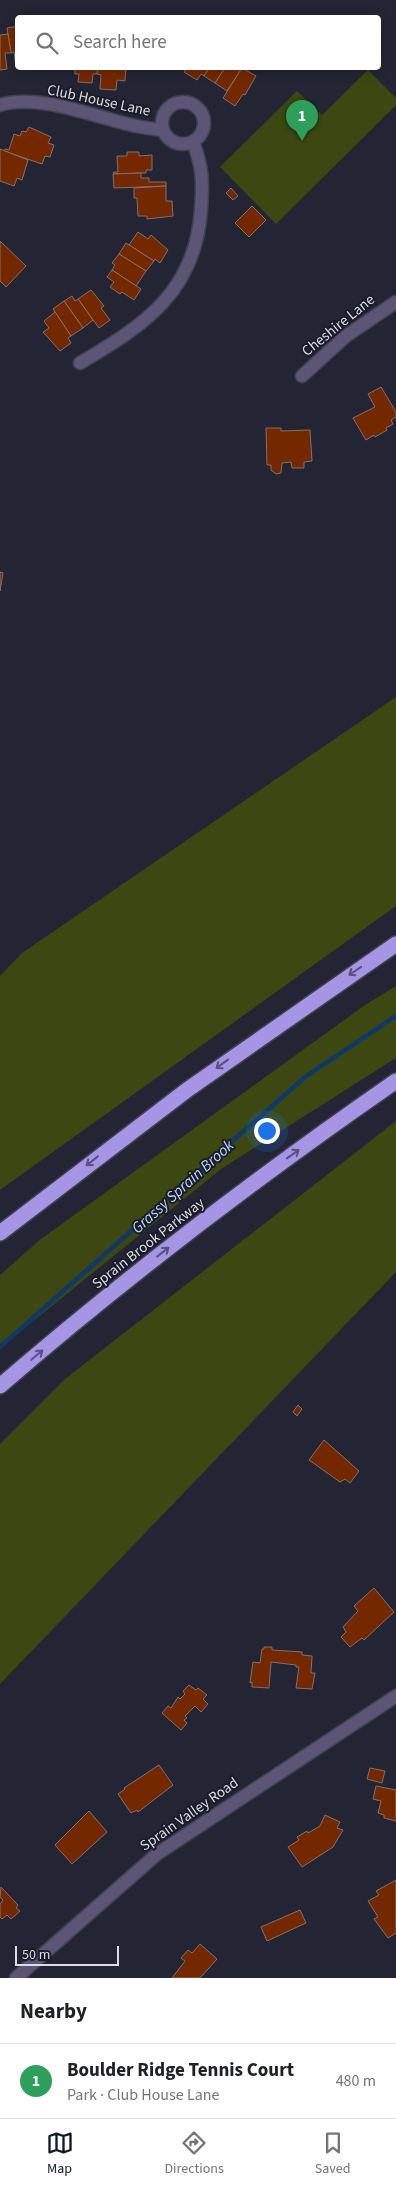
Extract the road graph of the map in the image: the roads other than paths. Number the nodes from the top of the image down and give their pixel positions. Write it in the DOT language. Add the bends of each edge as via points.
graph roads {
  1 [pos="0,105"];
  2 [pos="163,130"];
  3 [pos="193,142"];
  4 [pos="396,302"];
  5 [pos="80,363"];
  6 [pos="302,376"];
  7 [pos="396,944"];
  8 [pos="396,1081"];
  9 [pos="0,1232"];
  10 [pos="0,1386"];
  11 [pos="396,1696"];
  12 [pos="16,1978"];
  1 -- 2 [label="street, Club House Lane" via="10,102 48,104 137,127"];
  2 -- 3 [label="street, Club House Lane" via="175,143"];
  2 -- 3 [label="street, Club House Lane" via="163,115 173,104 187,102 204,116 199,137"];
  3 -- 5 [label="street" via="201,164 203,183 200,232 188,268 178,287 142,322"];
  4 -- 6 [label="street, Cheshire Lane" via="346,336"];
  7 -- 9 [label="highway, one-way" via="187,1090"];
  10 -- 8 [label="highway, Sprain Brook Parkway, one-way" via="171,1246"];
  11 -- 12 [label="street, Sprain Valley Road" via="157,1854"];
}
